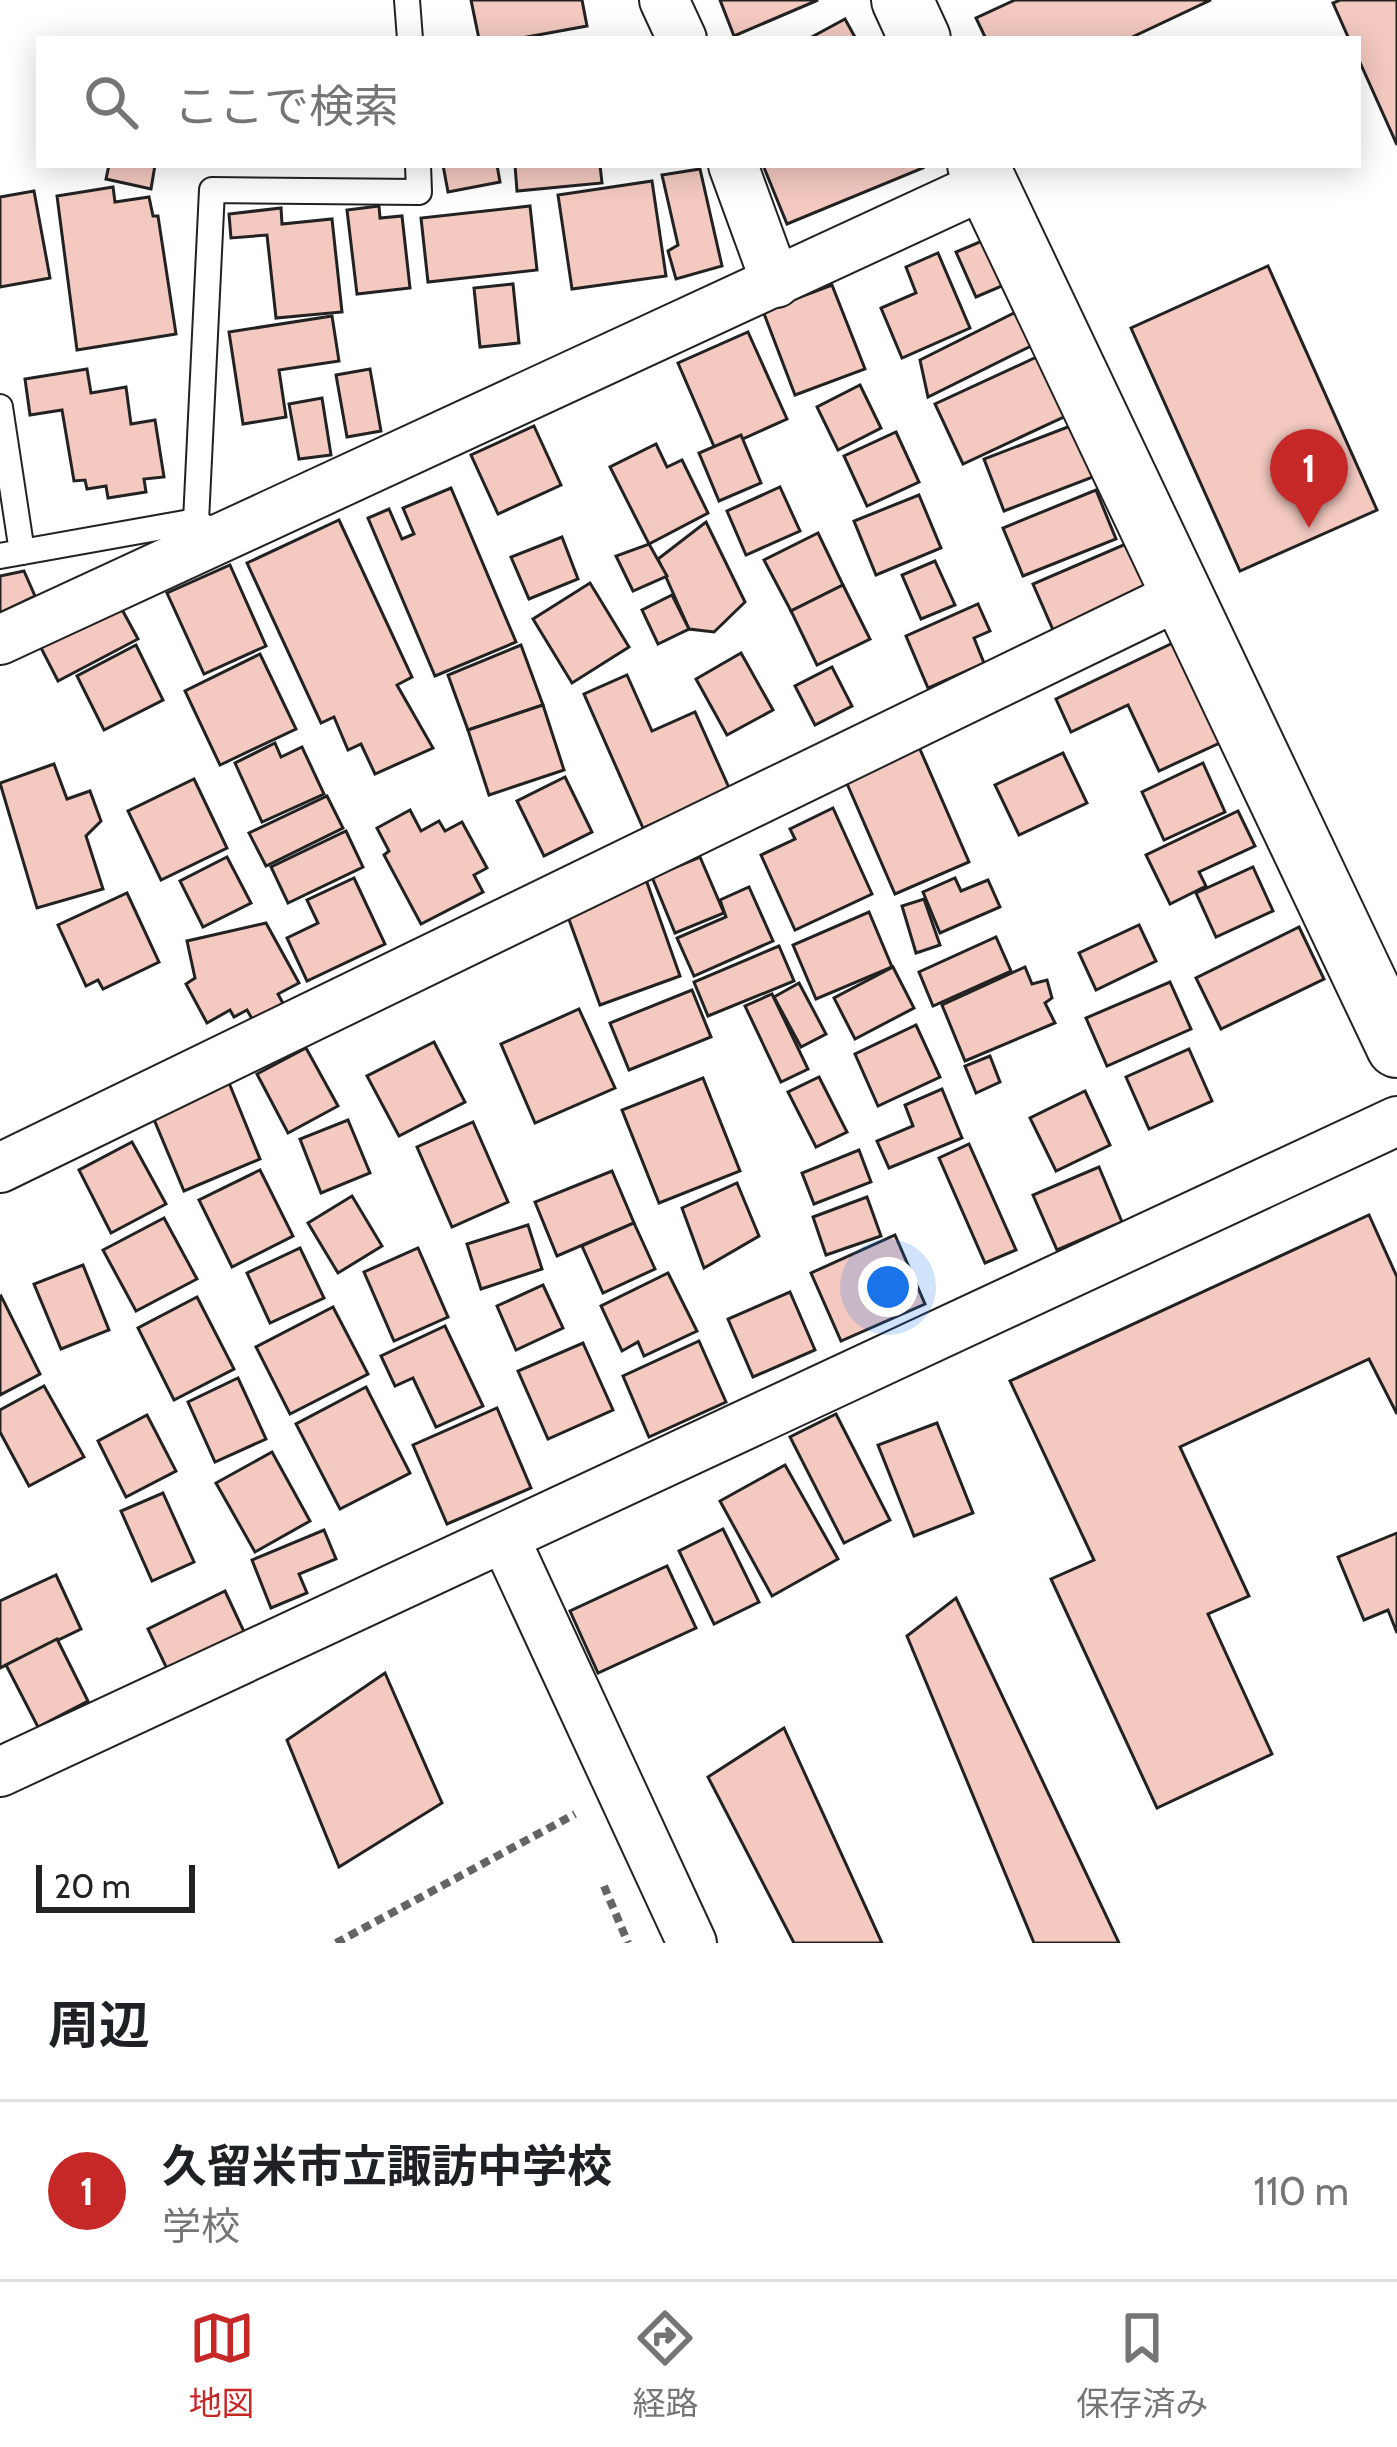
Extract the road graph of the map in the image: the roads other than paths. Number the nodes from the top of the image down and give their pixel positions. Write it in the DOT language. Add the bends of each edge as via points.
graph roads {
  1 [pos="407,0"];
  2 [pos="664,0"];
  3 [pos="902,0"];
  4 [pos="410,36"];
  5 [pos="681,36"];
  6 [pos="919,36"];
  7 [pos="418,168"];
  8 [pos="735,168"];
  9 [pos="982,175"];
  10 [pos="776,283"];
  11 [pos="0,407"];
  12 [pos="209,530"];
  13 [pos="11,554"];
  14 [pos="1178,596"];
  15 [pos="0,640"];
  16 [pos="1397,1047"];
  17 [pos="1397,1121"];
  18 [pos="0,1168"];
  19 [pos="505,1539"];
  20 [pos="0,1772"];
  21 [pos="692,1943"];
  1 -- 4 [label="lane"];
  2 -- 5 [label="street"];
  3 -- 6 [label="street"];
  7 -- 12 [label="lane" via="419,192 212,190"];
  8 -- 10 [label="street"];
  9 -- 10 [label="street"];
  9 -- 14 [label="street"];
  10 -- 12 [label="street"];
  11 -- 13 [label="lane"];
  12 -- 13 [label="lane"];
  12 -- 15 [label="street"];
  14 -- 16 [label="street"];
  14 -- 18 [label="street"];
  17 -- 19 [label="street"];
  19 -- 20 [label="street"];
  19 -- 21 [label="street"];
}
